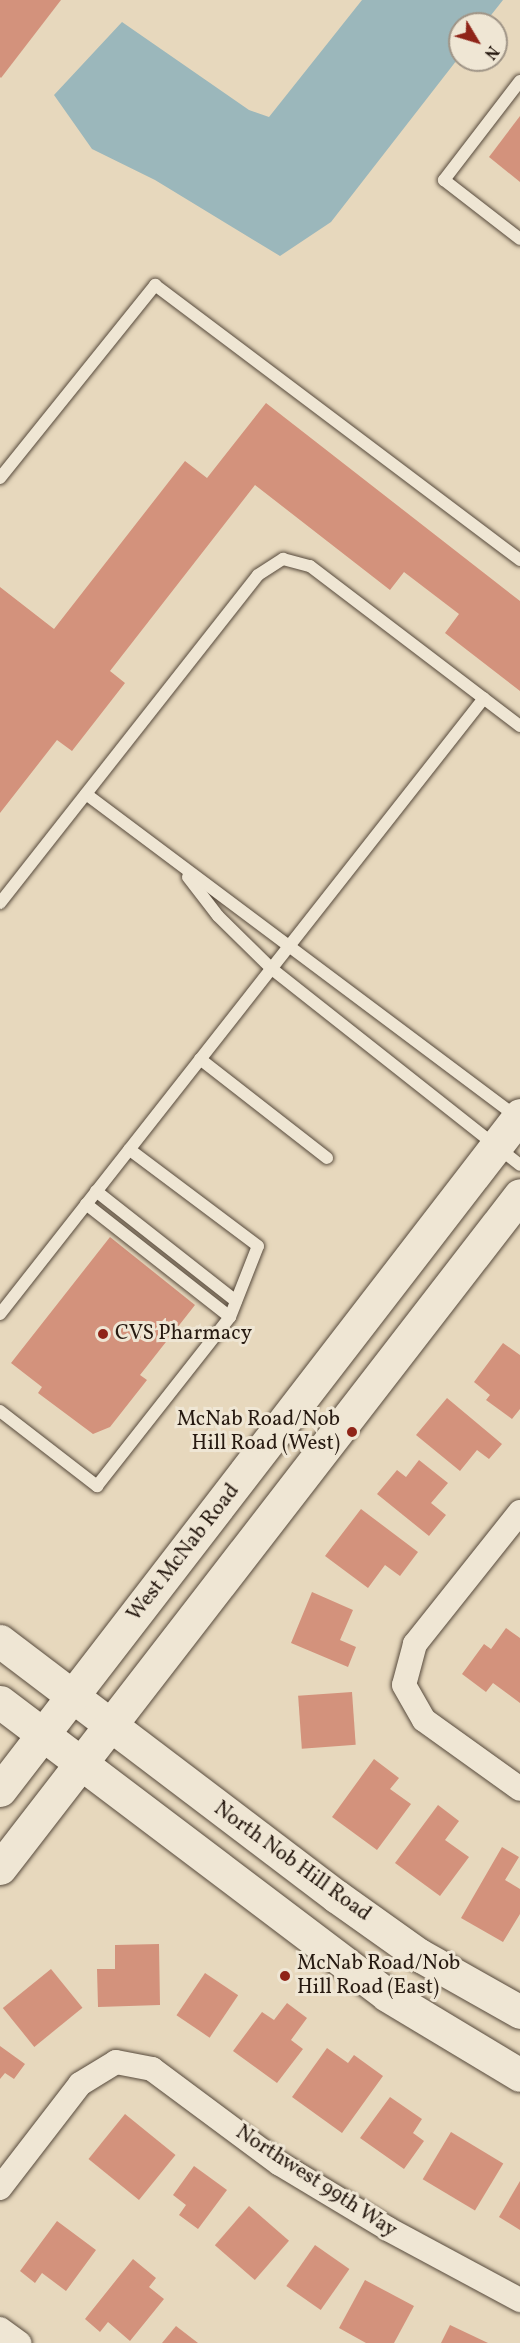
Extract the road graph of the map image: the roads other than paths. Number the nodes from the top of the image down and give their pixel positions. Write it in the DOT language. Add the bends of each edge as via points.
graph roads {
  1 [pos="520,81"];
  2 [pos="520,239"];
  3 [pos="0,478"];
  4 [pos="520,560"];
  5 [pos="484,698"];
  6 [pos="520,726"];
  7 [pos="86,794"];
  8 [pos="182,869"];
  9 [pos="0,903"];
  10 [pos="290,945"];
  11 [pos="272,969"];
  12 [pos="200,1059"];
  13 [pos="519,1117"];
  14 [pos="129,1149"];
  15 [pos="508,1156"];
  16 [pos="327,1158"];
  17 [pos="96,1191"];
  18 [pos="520,1195"];
  19 [pos="86,1204"];
  20 [pos="236,1301"];
  21 [pos="0,1314"];
  22 [pos="230,1317"];
  23 [pos="0,1411"];
  24 [pos="520,1512"];
  25 [pos="0,1641"];
  26 [pos="72,1698"];
  27 [pos="0,1702"];
  28 [pos="107,1725"];
  29 [pos="43,1735"];
  30 [pos="80,1761"];
  31 [pos="0,1790"];
  32 [pos="520,1790"];
  33 [pos="0,1868"];
  34 [pos="520,2012"];
  35 [pos="520,2075"];
  36 [pos="0,2188"];
  37 [pos="520,2300"];
  38 [pos="0,2329"];
  39 [pos="19,2343"];
  1 -- 2 [label="lane" via="444,180"];
  3 -- 4 [label="lane" via="155,285"];
  5 -- 6 [label="lane"];
  5 -- 7 [label="lane" via="310,566 283,559 258,575"];
  5 -- 10 [label="lane"];
  7 -- 8 [label="lane"];
  7 -- 9 [label="lane"];
  8 -- 10 [label="lane"];
  8 -- 11 [label="lane" via="218,916"];
  10 -- 11 [label="lane"];
  10 -- 13 [label="lane"];
  11 -- 12 [label="lane"];
  11 -- 15 [label="lane"];
  12 -- 14 [label="lane"];
  12 -- 16 [label="lane"];
  13 -- 15 [label="main road, West McNab Road"];
  14 -- 17 [label="lane"];
  14 -- 20 [label="lane" via="258,1246"];
  15 -- 26 [label="main road, West McNab Road"];
  17 -- 19 [label="lane"];
  17 -- 20 [label="lane"];
  18 -- 28 [label="main road"];
  19 -- 21 [label="lane"];
  19 -- 22 [label="lane"];
  20 -- 22 [label="lane"];
  22 -- 23 [label="lane" via="97,1486"];
  24 -- 32 [label="street" via="415,1644 404,1685 424,1720"];
  25 -- 26 [label="main road, North Nob Hill Road"];
  26 -- 28 [label="main road, North Nob Hill Road"];
  26 -- 29 [label="main road, West McNab Road"];
  27 -- 29 [label="main road"];
  28 -- 30 [label="main road"];
  28 -- 34 [label="main road, North Nob Hill Road" via="419,1955"];
  29 -- 30 [label="main road"];
  29 -- 31 [label="main road, West McNab Road"];
  30 -- 33 [label="main road"];
  30 -- 35 [label="main road" via="387,1995"];
  36 -- 37 [label="street, Northwest 99th Way" via="80,2084 116,2062 152,2069 280,2164 388,2229"];
  38 -- 39 [label="street"];
}
